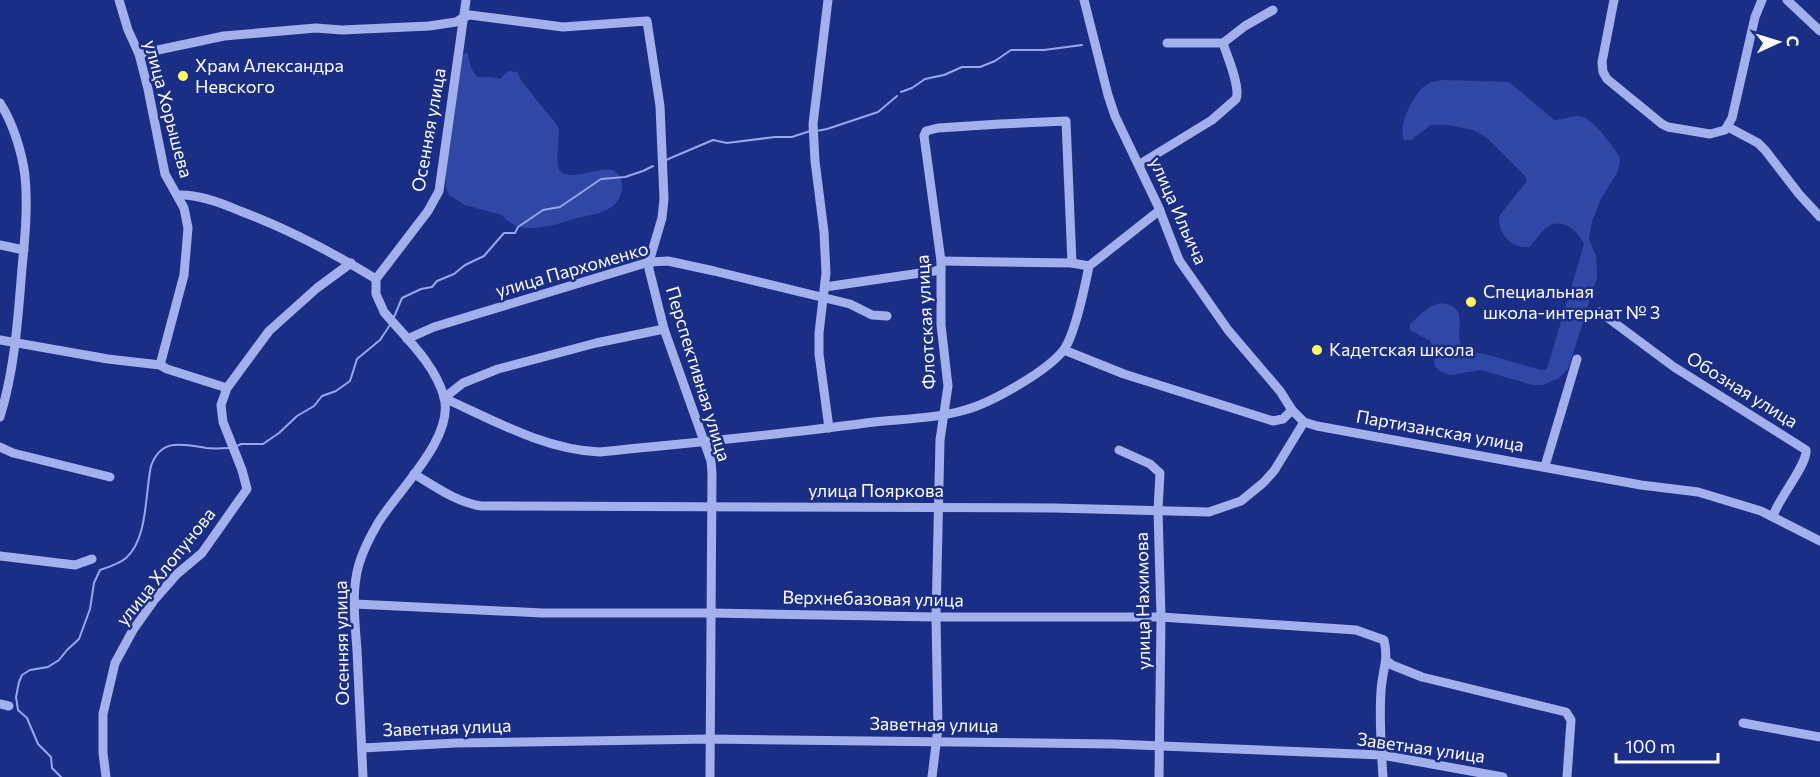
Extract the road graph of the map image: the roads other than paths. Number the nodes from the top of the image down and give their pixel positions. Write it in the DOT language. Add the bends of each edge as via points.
graph roads {
  1 [pos="119,0"];
  2 [pos="466,0"];
  3 [pos="828,0"];
  4 [pos="1084,0"];
  5 [pos="1614,0"];
  6 [pos="1762,0"];
  7 [pos="1787,0"];
  8 [pos="1273,10"];
  9 [pos="464,17"];
  10 [pos="1820,31"];
  11 [pos="1167,42"];
  12 [pos="1223,43"];
  13 [pos="138,54"];
  14 [pos="0,103"];
  15 [pos="1728,127"];
  16 [pos="1140,164"];
  17 [pos="178,195"];
  18 [pos="1160,210"];
  19 [pos="1820,217"];
  20 [pos="0,245"];
  21 [pos="24,250"];
  22 [pos="649,262"];
  23 [pos="351,263"];
  24 [pos="1072,263"];
  25 [pos="941,265"];
  26 [pos="1089,266"];
  27 [pos="376,279"];
  28 [pos="825,287"];
  29 [pos="822,297"];
  30 [pos="1600,312"];
  31 [pos="887,316"];
  32 [pos="664,329"];
  33 [pos="407,339"];
  34 [pos="0,340"];
  35 [pos="16,343"];
  36 [pos="1064,350"];
  37 [pos="1576,359"];
  38 [pos="160,365"];
  39 [pos="227,388"];
  40 [pos="444,398"];
  41 [pos="1292,410"];
  42 [pos="943,414"];
  43 [pos="0,417"];
  44 [pos="1304,422"];
  45 [pos="829,428"];
  46 [pos="704,441"];
  47 [pos="0,447"];
  48 [pos="1119,450"];
  49 [pos="1545,466"];
  50 [pos="414,474"];
  51 [pos="110,477"];
  52 [pos="713,507"];
  53 [pos="938,507"];
  54 [pos="1158,510"];
  55 [pos="1773,516"];
  56 [pos="1820,541"];
  57 [pos="0,556"];
  58 [pos="92,559"];
  59 [pos="355,604"];
  60 [pos="712,612"];
  61 [pos="936,617"];
  62 [pos="1161,618"];
  63 [pos="1387,660"];
  64 [pos="1743,723"];
  65 [pos="1820,737"];
  66 [pos="710,739"];
  67 [pos="936,742"];
  68 [pos="1159,747"];
  69 [pos="362,748"];
  70 [pos="1382,755"];
  71 [pos="106,777"];
  72 [pos="363,777"];
  73 [pos="710,777"];
  74 [pos="932,777"];
  75 [pos="1158,777"];
  76 [pos="1383,777"];
  77 [pos="1503,777"];
  78 [pos="1567,777"];
  1 -- 13 [label="street, улица Хорышева"];
  2 -- 9 [label="street, Осенняя улица"];
  3 -- 28 [label="street" via="813,124 824,232"];
  4 -- 16 [label="street, улица Ильича" via="1115,116"];
  5 -- 15 [label="street" via="1602,62 1607,79 1668,127 1718,134"];
  6 -- 15 [label="street"];
  7 -- 10 [label="street"];
  8 -- 12 [label="street"];
  9 -- 13 [label="street" via="429,26 316,28 224,36"];
  9 -- 22 [label="street, Перспективная улица" via="563,27 647,21 660,106 664,193 662,218"];
  9 -- 27 [label="street, Осенняя улица" via="439,191"];
  11 -- 12 [label="street"];
  12 -- 16 [label="street" via="1238,94 1236,99 1212,120"];
  13 -- 17 [label="street, улица Хорышева" via="165,174"];
  14 -- 21 [label="street" via="14,134 25,175"];
  15 -- 19 [label="street" via="1758,142"];
  16 -- 18 [label="street, улица Ильича"];
  17 -- 23 [label="street" via="220,203 249,214"];
  17 -- 38 [label="street, улица Хорышева" via="189,237 184,275"];
  18 -- 26 [label="street"];
  18 -- 41 [label="street, улица Ильича" via="1188,275"];
  20 -- 21 [label="street"];
  21 -- 35 [label="street"];
  22 -- 29 [label="street, улица Пархоменко" via="668,261"];
  22 -- 32 [label="street, Перспективная улица"];
  22 -- 33 [label="street, улица Пархоменко" via="434,327"];
  23 -- 27 [label="street"];
  23 -- 39 [label="street" via="269,330"];
  24 -- 25 [label="street"];
  24 -- 25 [label="street, Флотская улица" via="1066,121 926,131"];
  24 -- 26 [label="street"];
  25 -- 28 [label="street"];
  25 -- 42 [label="street, Флотская улица" via="941,325 948,386"];
  26 -- 36 [label="street"];
  27 -- 33 [label="street" via="379,303"];
  28 -- 29 [label="street"];
  29 -- 31 [label="street, улица Пархоменко" via="872,315"];
  29 -- 45 [label="street" via="819,354"];
  30 -- 55 [label="street, Обозная улица" via="1674,367 1806,450 1806,459"];
  32 -- 40 [label="street" via="506,366 463,382"];
  32 -- 46 [label="street, Перспективная улица"];
  33 -- 40 [label="street" via="426,361"];
  34 -- 35 [label="street"];
  35 -- 38 [label="street"];
  35 -- 43 [label="street"];
  36 -- 41 [label="street" via="1124,374 1273,421"];
  36 -- 42 [label="street" via="1005,392 966,410"];
  37 -- 49 [label="street"];
  38 -- 39 [label="street"];
  39 -- 71 [label="street, улица Хлопунова" via="221,409 225,430 247,489 202,553 155,599 115,663 103,714"];
  40 -- 46 [label="street" via="524,434 592,452"];
  40 -- 50 [label="street, Осенняя улица" via="444,416 437,438"];
  41 -- 44 [label="street"];
  42 -- 45 [label="street"];
  42 -- 53 [label="street, Флотская улица"];
  44 -- 49 [label="street, Партизанская улица"];
  44 -- 54 [label="street, улица Пояркова" via="1274,471 1241,501 1209,512"];
  45 -- 46 [label="street"];
  46 -- 52 [label="street, Перспективная улица" via="711,461"];
  47 -- 51 [label="street"];
  48 -- 54 [label="street, улица Нахимова" via="1158,469"];
  49 -- 55 [label="street, Партизанская улица" via="1698,492"];
  50 -- 52 [label="street, улица Пояркова" via="452,497 481,506"];
  50 -- 59 [label="street, Осенняя улица" via="378,522 360,562"];
  52 -- 53 [label="street, улица Пояркова"];
  52 -- 60 [label="street, Перспективная улица"];
  53 -- 54 [label="street, улица Пояркова"];
  53 -- 61 [label="street, Флотская улица"];
  54 -- 62 [label="street, улица Нахимова"];
  55 -- 56 [label="street, Партизанская улица"];
  57 -- 58 [label="street" via="75,565"];
  59 -- 60 [label="street, Верхнебазовая улица" via="542,613"];
  59 -- 69 [label="street, Осенняя улица"];
  60 -- 61 [label="street, Верхнебазовая улица"];
  60 -- 66 [label="street, Перспективная улица"];
  61 -- 62 [label="street, Верхнебазовая улица"];
  61 -- 67 [label="street, Флотская улица"];
  62 -- 63 [label="street, Верхнебазовая улица" via="1356,630 1384,640"];
  62 -- 68 [label="street, улица Нахимова"];
  63 -- 70 [label="street" via="1380,694"];
  63 -- 78 [label="street" via="1422,677 1566,712 1571,720"];
  64 -- 65 [label="street"];
  66 -- 67 [label="street, Заветная улица"];
  66 -- 69 [label="street, Заветная улица"];
  66 -- 73 [label="street, Перспективная улица"];
  67 -- 68 [label="street, Заветная улица"];
  67 -- 74 [label="street, Флотская улица"];
  68 -- 70 [label="street, Заветная улица"];
  68 -- 75 [label="street, улица Нахимова"];
  69 -- 72 [label="street, Осенняя улица"];
  70 -- 76 [label="street"];
  70 -- 77 [label="street, Заветная улица"];
}
